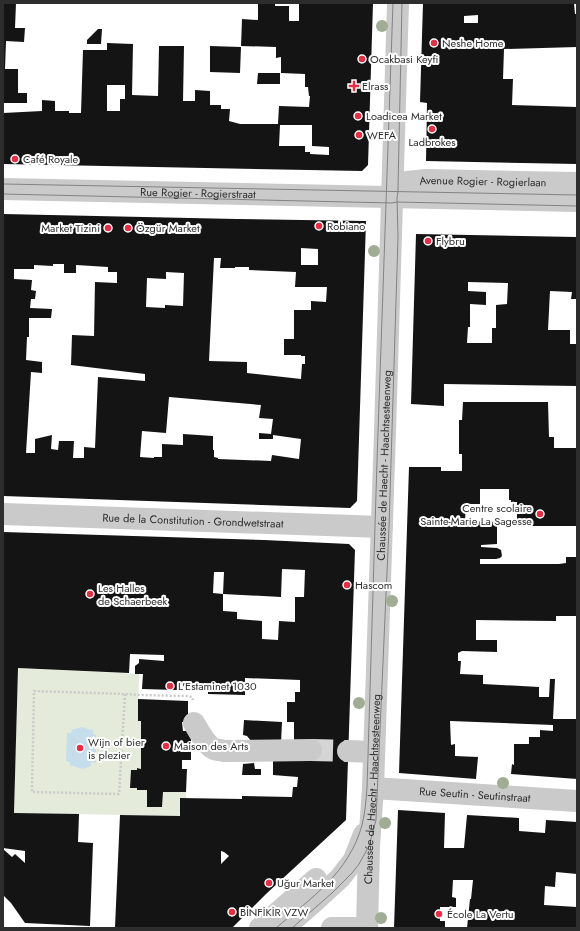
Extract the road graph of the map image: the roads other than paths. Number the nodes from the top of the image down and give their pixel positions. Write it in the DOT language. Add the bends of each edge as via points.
graph roads {
  1 [pos="398,3"];
  2 [pos="577,183"];
  3 [pos="3,189"];
  4 [pos="392,198"];
  5 [pos="577,201"];
  6 [pos="577,212"];
  7 [pos="3,514"];
  8 [pos="382,527"];
  9 [pos="194,723"];
  10 [pos="311,750"];
  11 [pos="348,751"];
  12 [pos="374,752"];
  13 [pos="372,788"];
  14 [pos="577,801"];
  15 [pos="370,818"];
  16 [pos="316,879"];
  17 [pos="260,928"];
  18 [pos="284,928"];
  19 [pos="332,928"];
  20 [pos="354,928"];
  21 [pos="367,928"];
  1 -- 4 [label="street, Chaussée de Haecht - Haachtsesteenweg"];
  2 -- 4 [label="street, Avenue Rogier - Rogierlaan" via="426,180 407,182"];
  3 -- 4 [label="street, Rue Rogier - Rogierstraat"];
  4 -- 5 [label="street, Avenue Rogier - Rogierlaan"];
  4 -- 6 [label="street" via="405,208"];
  4 -- 8 [label="street, Chaussée de Haecht - Haachtsesteenweg"];
  7 -- 8 [label="street, Rue de la Constitution - Grondwetstraat"];
  8 -- 12 [label="street, Chaussée de Haecht - Haachtsesteenweg"];
  9 -- 10 [label="street" via="214,749"];
  11 -- 12 [label="street"];
  12 -- 13 [label="street, Chaussée de Haecht - Haachtsesteenweg"];
  13 -- 14 [label="street, Rue Seutin - Seutinstraat"];
  13 -- 15 [label="street, Chaussée de Haecht - Haachtsesteenweg"];
  15 -- 18 [label="street" via="354,860 348,868"];
  15 -- 21 [label="street, Chaussée de Haecht - Haachtsesteenweg"];
  16 -- 17 [label="street"];
  19 -- 20 [label="street"];
}
